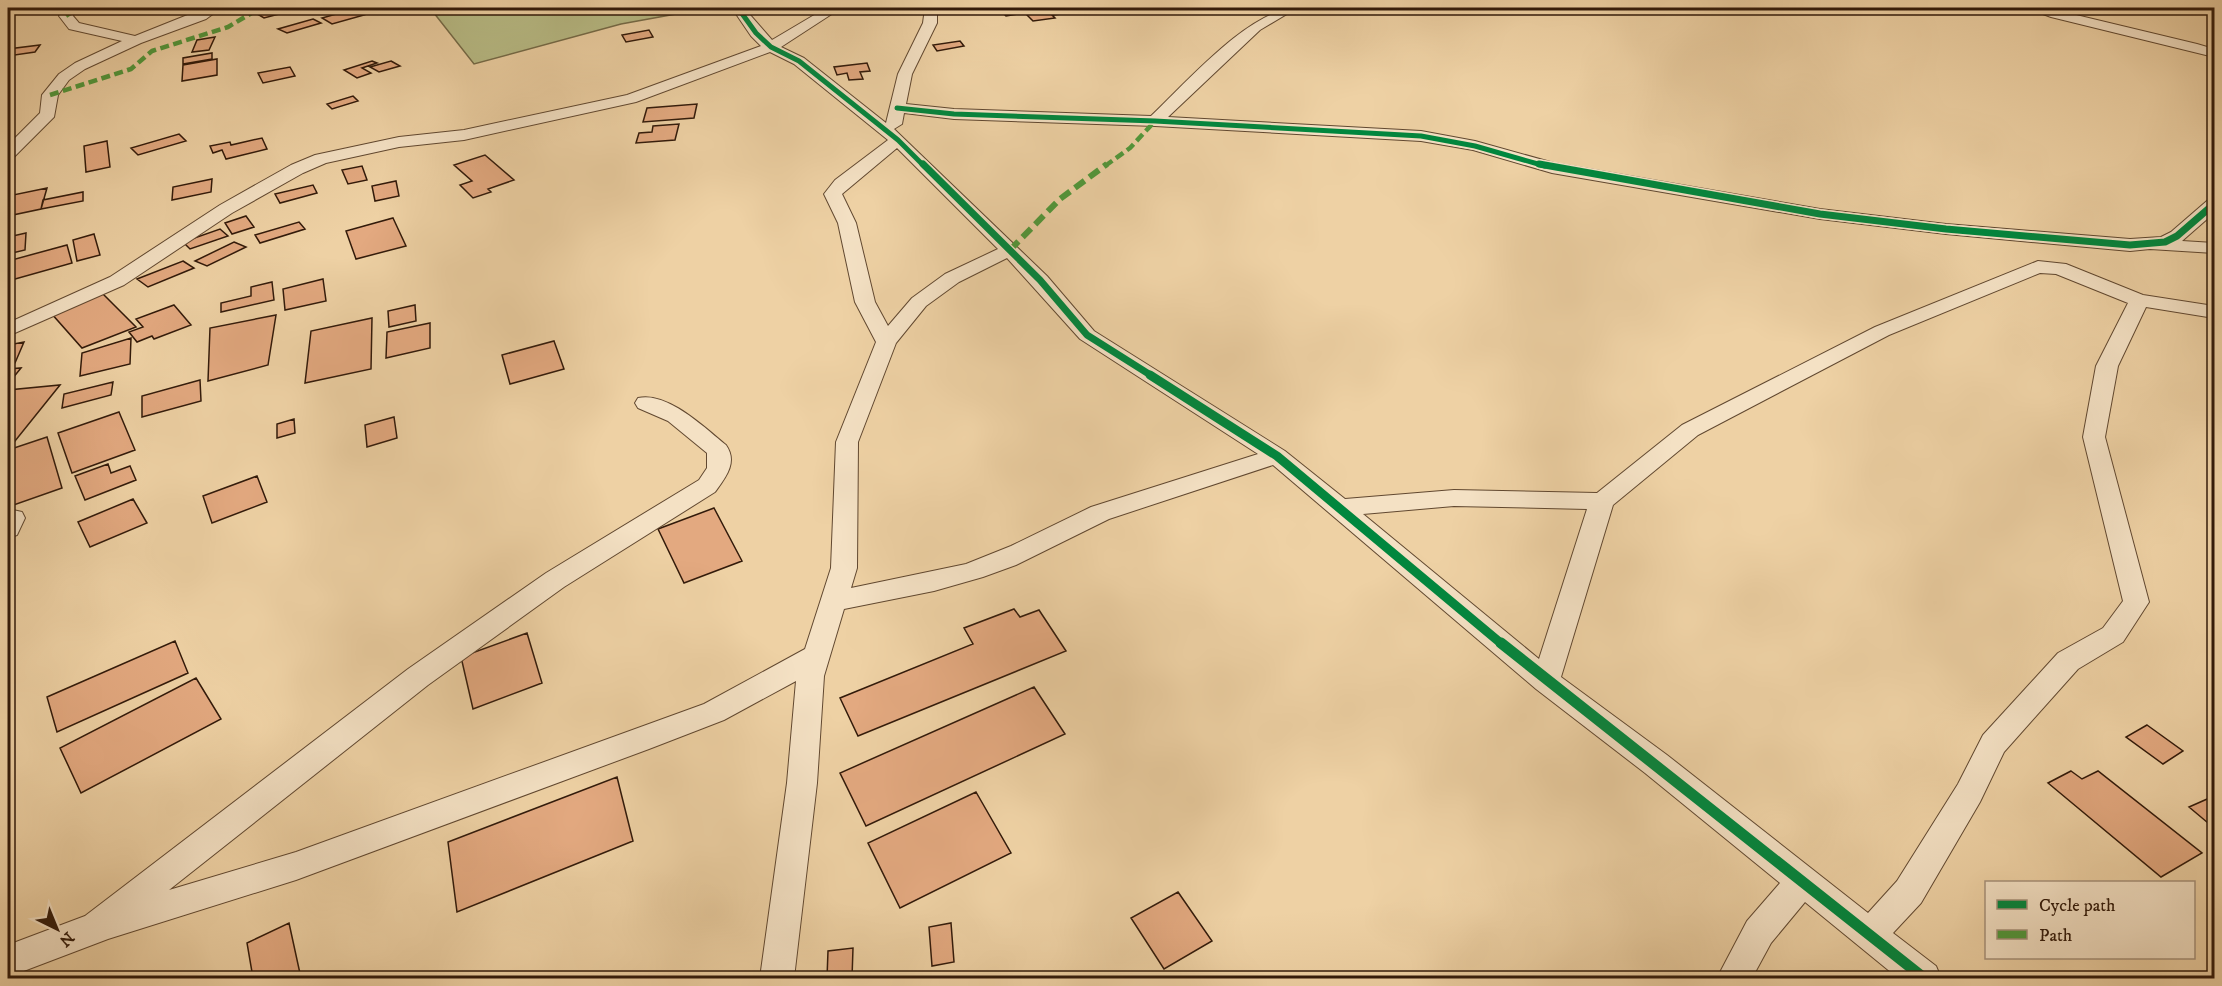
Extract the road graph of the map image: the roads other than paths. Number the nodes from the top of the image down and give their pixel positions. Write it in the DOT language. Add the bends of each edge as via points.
graph roads {
  1 [pos="69,8"];
  2 [pos="214,8"];
  3 [pos="738,8"];
  4 [pos="835,8"];
  5 [pos="931,8"];
  6 [pos="1291,8"];
  7 [pos="2034,8"];
  8 [pos="136,40"];
  9 [pos="771,46"];
  10 [pos="2214,53"];
  11 [pos="897,108"];
  12 [pos="1155,121"];
  13 [pos="895,137"];
  14 [pos="8,152"];
  15 [pos="2214,204"];
  16 [pos="2130,245"];
  17 [pos="2153,245"];
  18 [pos="2214,248"];
  19 [pos="1011,250"];
  20 [pos="2059,268"];
  21 [pos="2139,300"];
  22 [pos="2214,312"];
  23 [pos="8,330"];
  24 [pos="886,342"];
  25 [pos="646,403"];
  26 [pos="1277,456"];
  27 [pos="1602,501"];
  28 [pos="1341,508"];
  29 [pos="833,601"];
  30 [pos="815,656"];
  31 [pos="1546,681"];
  32 [pos="1803,880"];
  33 [pos="96,928"];
  34 [pos="1869,935"];
  35 [pos="8,961"];
  36 [pos="777,978"];
  37 [pos="1734,978"];
  38 [pos="1924,978"];
  1 -- 8 [label="street" via="66,16 74,26"];
  2 -- 8 [label="street"];
  3 -- 9 [label="street"];
  4 -- 9 [label="street"];
  5 -- 11 [label="street" via="930,23 905,74"];
  6 -- 12 [label="street" via="1255,27"];
  7 -- 10 [label="street"];
  8 -- 14 [label="street" via="64,77 50,95 48,114 25,140"];
  9 -- 13 [label="street" via="799,61"];
  9 -- 23 [label="street" via="631,99 486,131 399,142 321,159 226,209 117,281"];
  11 -- 12 [label="street" via="954,114"];
  11 -- 13 [label="street"];
  12 -- 16 [label="street" via="1421,136 1475,146 1552,168 1820,214"];
  13 -- 19 [label="street"];
  13 -- 24 [label="street" via="833,194 847,224 865,302"];
  15 -- 17 [label="street" via="2177,236"];
  16 -- 17 [label="street"];
  16 -- 20 [label="street"];
  17 -- 18 [label="street"];
  19 -- 24 [label="street" via="952,278 919,302"];
  19 -- 26 [label="street" via="1087,335"];
  20 -- 21 [label="street"];
  20 -- 27 [label="street" via="2038,267 1882,331 1690,430"];
  21 -- 22 [label="street"];
  21 -- 34 [label="street" via="2107,366 2094,437 2136,602 2113,635 2068,661 1993,744 1970,793 1909,892"];
  24 -- 29 [label="street" via="847,442 844,568"];
  25 -- 33 [label="street" via="676,416 718,450 720,469 707,486 555,580 418,677"];
  26 -- 28 [label="street"];
  26 -- 29 [label="street" via="1100,513 979,570"];
  27 -- 28 [label="street" via="1454,498"];
  27 -- 31 [label="street"];
  28 -- 31 [label="street"];
  29 -- 30 [label="street"];
  30 -- 33 [label="street" via="714,712 297,867"];
  30 -- 36 [label="street"];
  31 -- 32 [label="street"];
  32 -- 34 [label="street"];
  32 -- 37 [label="street" via="1759,932"];
  33 -- 35 [label="street"];
  34 -- 38 [label="street"];
}
